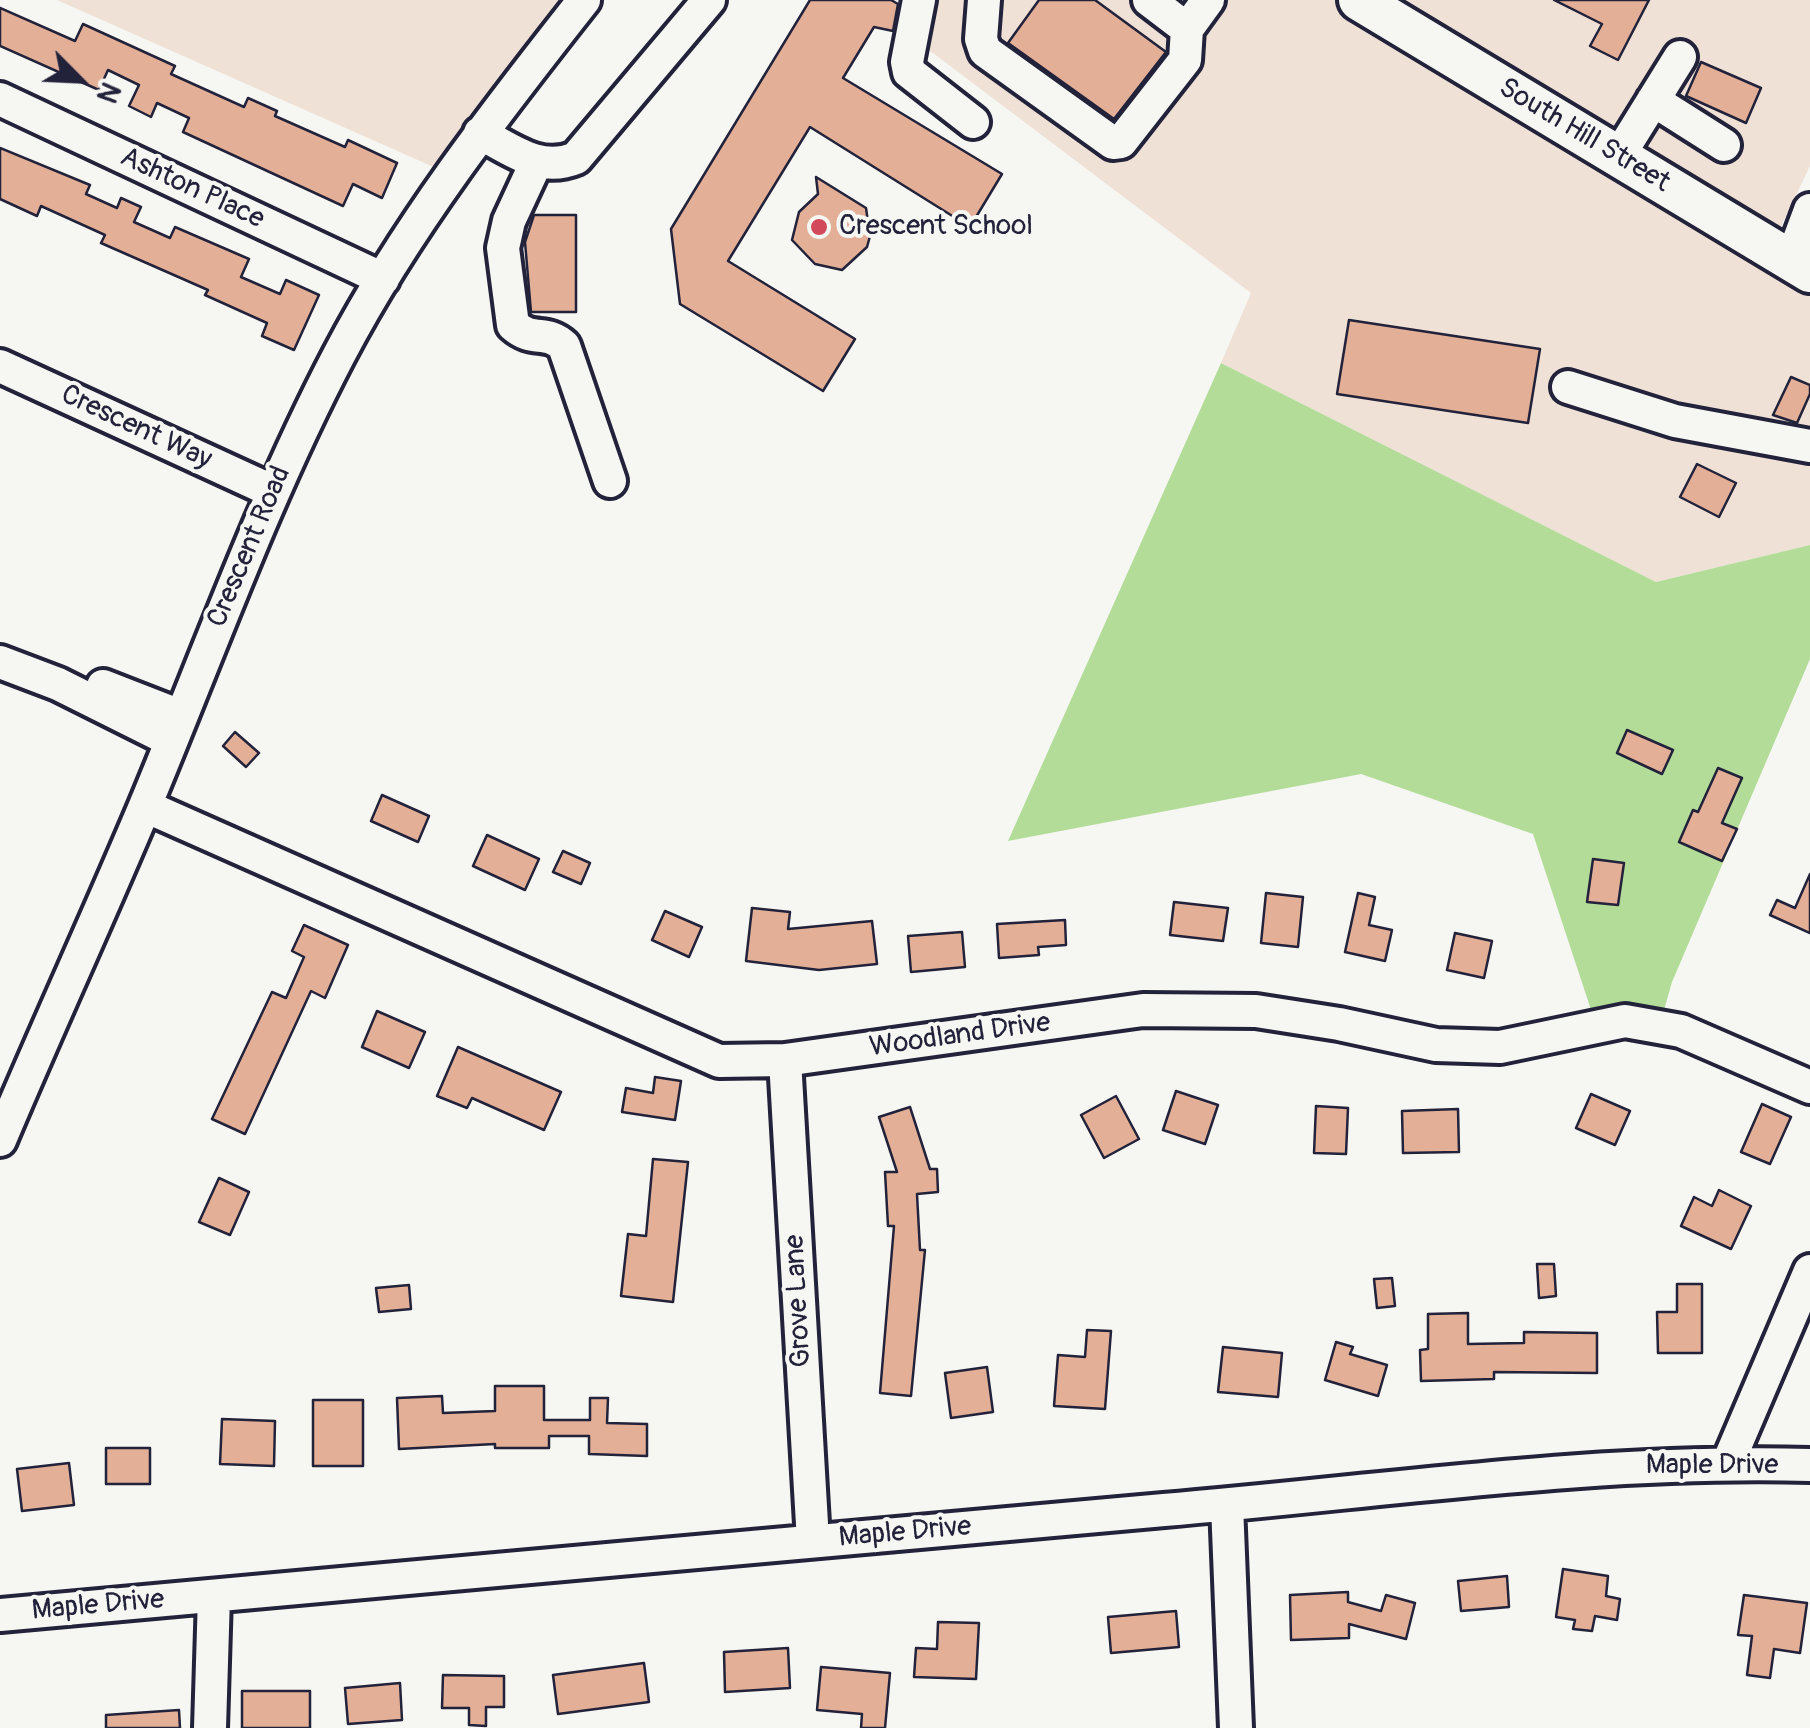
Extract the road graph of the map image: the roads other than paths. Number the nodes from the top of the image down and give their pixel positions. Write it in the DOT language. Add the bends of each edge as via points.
graph roads {
  1 [pos="584,0"];
  2 [pos="709,0"];
  3 [pos="919,0"];
  4 [pos="984,0"];
  5 [pos="1149,0"];
  6 [pos="1208,0"];
  7 [pos="1372,4"];
  8 [pos="1188,28"];
  9 [pos="1680,57"];
  10 [pos="0,99"];
  11 [pos="1653,100"];
  12 [pos="974,122"];
  13 [pos="480,132"];
  14 [pos="1724,145"];
  15 [pos="1618,157"];
  16 [pos="536,162"];
  17 [pos="1810,210"];
  18 [pos="1800,266"];
  19 [pos="383,279"];
  20 [pos="0,366"];
  21 [pos="1568,387"];
  22 [pos="1810,446"];
  23 [pos="610,481"];
  24 [pos="272,490"];
  25 [pos="0,662"];
  26 [pos="175,728"];
  27 [pos="145,806"];
  28 [pos="785,1060"];
  29 [pos="1810,1087"];
  30 [pos="0,1140"];
  31 [pos="1810,1272"];
  32 [pos="1728,1463"];
  33 [pos="1810,1466"];
  34 [pos="1226,1505"];
  35 [pos="813,1541"];
  36 [pos="214,1596"];
  37 [pos="0,1615"];
  38 [pos="210,1728"];
  39 [pos="1236,1728"];
  1 -- 13 [label="street, Crescent Road"];
  2 -- 16 [label="street" via="576,158 557,166"];
  3 -- 12 [label="street" via="909,72"];
  4 -- 8 [label="street" via="985,51 1113,143 1121,142 1185,60"];
  5 -- 8 [label="street"];
  6 -- 8 [label="street"];
  7 -- 15 [label="main road, South Hill Street"];
  9 -- 11 [label="street"];
  10 -- 19 [label="street, Ashton Place"];
  11 -- 14 [label="street"];
  11 -- 15 [label="street"];
  13 -- 16 [label="street"];
  13 -- 19 [label="street, Crescent Road"];
  15 -- 18 [label="main road, South Hill Street"];
  16 -- 23 [label="street" via="503,248 513,325 524,335 555,337 564,346"];
  17 -- 18 [label="street"];
  19 -- 24 [label="street, Crescent Road"];
  20 -- 24 [label="street, Crescent Way"];
  21 -- 22 [label="street" via="1675,421"];
  24 -- 26 [label="street, Crescent Road"];
  25 -- 26 [label="street" via="44,678 104,686"];
  26 -- 27 [label="street, Crescent Road"];
  27 -- 28 [label="street, Woodland Drive" via="719,1061"];
  27 -- 30 [label="street, Crescent Road"];
  28 -- 29 [label="street, Woodland Drive" via="1143,1010 1256,1010 1436,1045 1500,1047 1626,1021 1680,1031"];
  28 -- 35 [label="street, Grove Lane"];
  31 -- 32 [label="street"];
  32 -- 33 [label="street, Maple Drive"];
  32 -- 34 [label="street, Maple Drive" via="1606,1467"];
  34 -- 35 [label="street, Maple Drive"];
  34 -- 39 [label="street"];
  35 -- 36 [label="street, Maple Drive"];
  36 -- 37 [label="street, Maple Drive"];
  36 -- 38 [label="street"];
}
